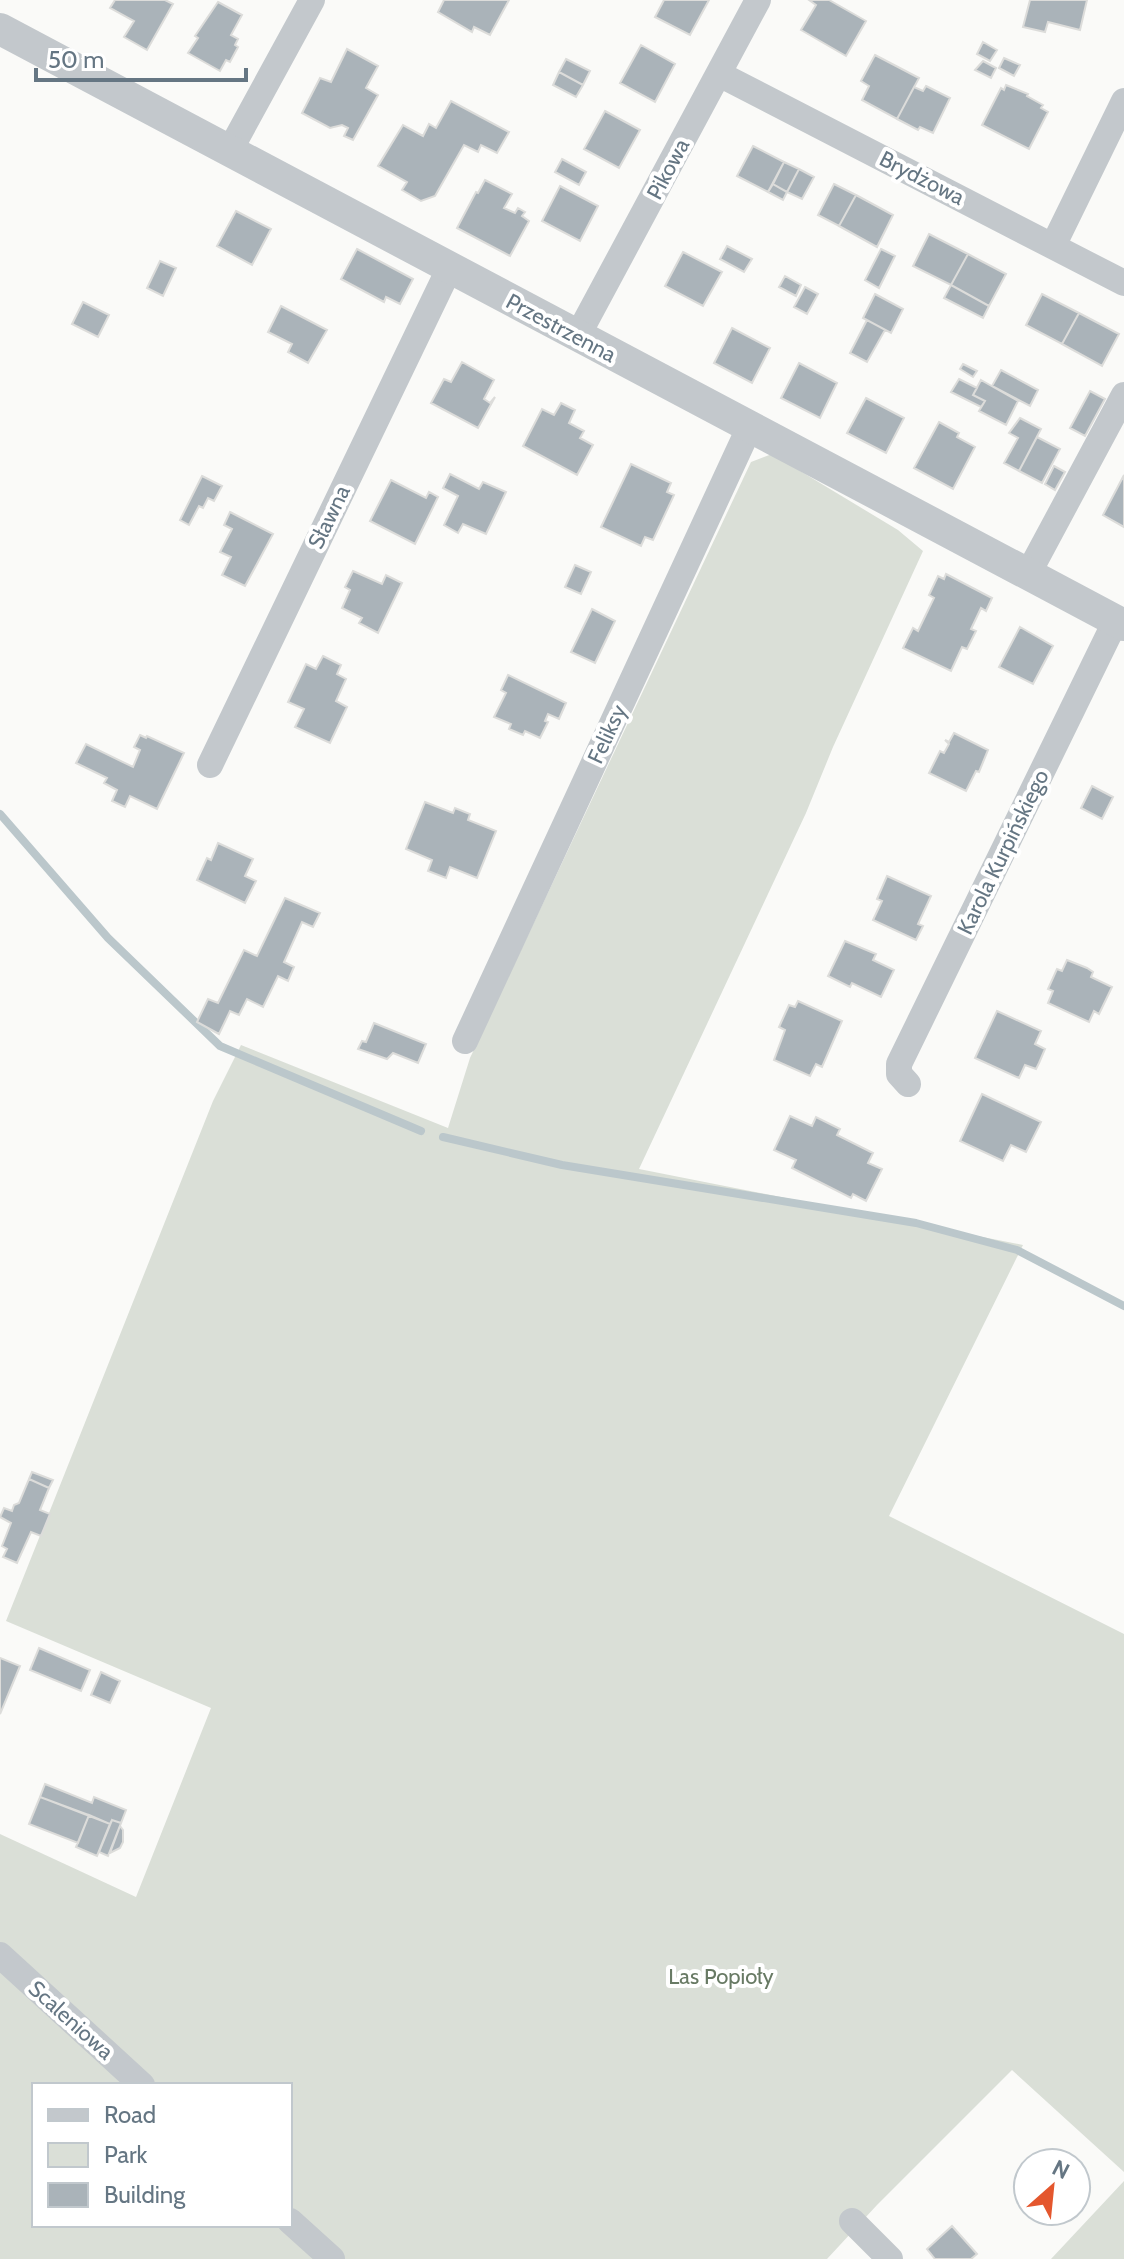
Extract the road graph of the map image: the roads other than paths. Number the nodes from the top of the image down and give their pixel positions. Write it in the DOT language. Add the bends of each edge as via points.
graph roads {
  1 [pos="312,0"];
  2 [pos="758,0"];
  3 [pos="0,29"];
  4 [pos="719,74"];
  5 [pos="1124,101"];
  6 [pos="229,152"];
  7 [pos="1053,246"];
  8 [pos="449,269"];
  9 [pos="1124,283"];
  10 [pos="577,337"];
  11 [pos="1124,395"];
  12 [pos="750,426"];
  13 [pos="1028,574"];
  14 [pos="1120,622"];
  15 [pos="210,765"];
  16 [pos="465,1041"];
  17 [pos="908,1084"];
  18 [pos="0,1955"];
  19 [pos="140,2083"];
  20 [pos="852,2221"];
  21 [pos="292,2223"];
  22 [pos="332,2259"];
  23 [pos="890,2259"];
  1 -- 6 [label="street"];
  2 -- 4 [label="street, Pikowa"];
  3 -- 6 [label="street, Przestrzenna"];
  4 -- 7 [label="street, Brydżowa"];
  4 -- 10 [label="street, Pikowa"];
  5 -- 7 [label="street"];
  6 -- 8 [label="street, Przestrzenna"];
  7 -- 9 [label="street, Brydżowa"];
  8 -- 10 [label="street, Przestrzenna"];
  8 -- 15 [label="street, Sławna"];
  10 -- 12 [label="street, Przestrzenna"];
  11 -- 13 [label="street"];
  12 -- 13 [label="street, Przestrzenna"];
  12 -- 16 [label="street, Feliksy"];
  13 -- 14 [label="street, Przestrzenna"];
  14 -- 17 [label="street, Karola Kurpińskiego" via="899,1064 899,1074"];
  18 -- 19 [label="street, Scaleniowa"];
  20 -- 23 [label="street"];
  21 -- 22 [label="street"];
}
